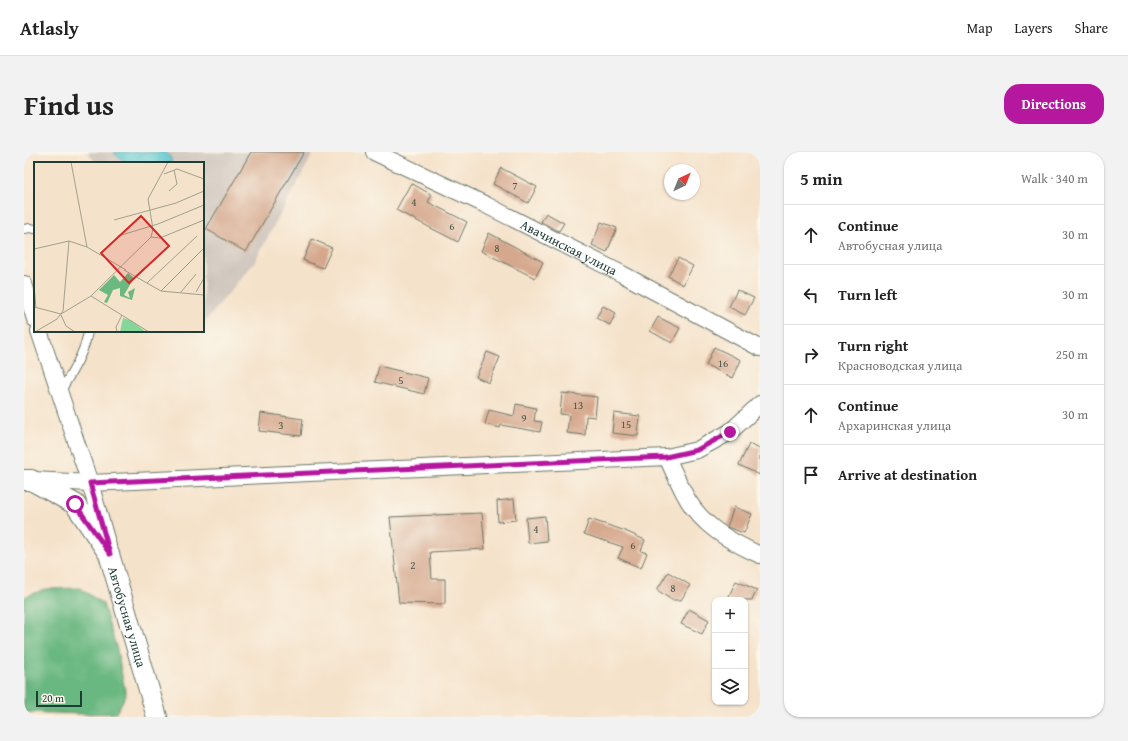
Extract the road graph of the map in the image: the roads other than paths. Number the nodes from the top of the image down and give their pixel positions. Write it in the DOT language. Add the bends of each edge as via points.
graph roads {
  1 [pos="374,152"];
  2 [pos="24,228"];
  3 [pos="34,229"];
  4 [pos="24,284"];
  5 [pos="34,316"];
  6 [pos="88,332"];
  7 [pos="42,333"];
  8 [pos="760,348"];
  9 [pos="60,394"];
  10 [pos="760,404"];
  11 [pos="666,457"];
  12 [pos="27,480"];
  13 [pos="90,483"];
  14 [pos="110,554"];
  15 [pos="760,555"];
  16 [pos="157,717"];
  1 -- 8 [label="street, Авачинская улица" via="622,274"];
  2 -- 3 [label="lane"];
  4 -- 5 [label="street"];
  6 -- 9 [label="lane" via="78,362"];
  7 -- 9 [label="street"];
  9 -- 13 [label="street"];
  10 -- 11 [label="street" via="730,432 697,450"];
  11 -- 13 [label="street"];
  11 -- 15 [label="street" via="684,495 710,527"];
  12 -- 13 [label="street"];
  12 -- 14 [label="street, Автобусная улица" via="75,504"];
  13 -- 14 [label="street"];
  14 -- 16 [label="street, Автобусная улица"];
}
